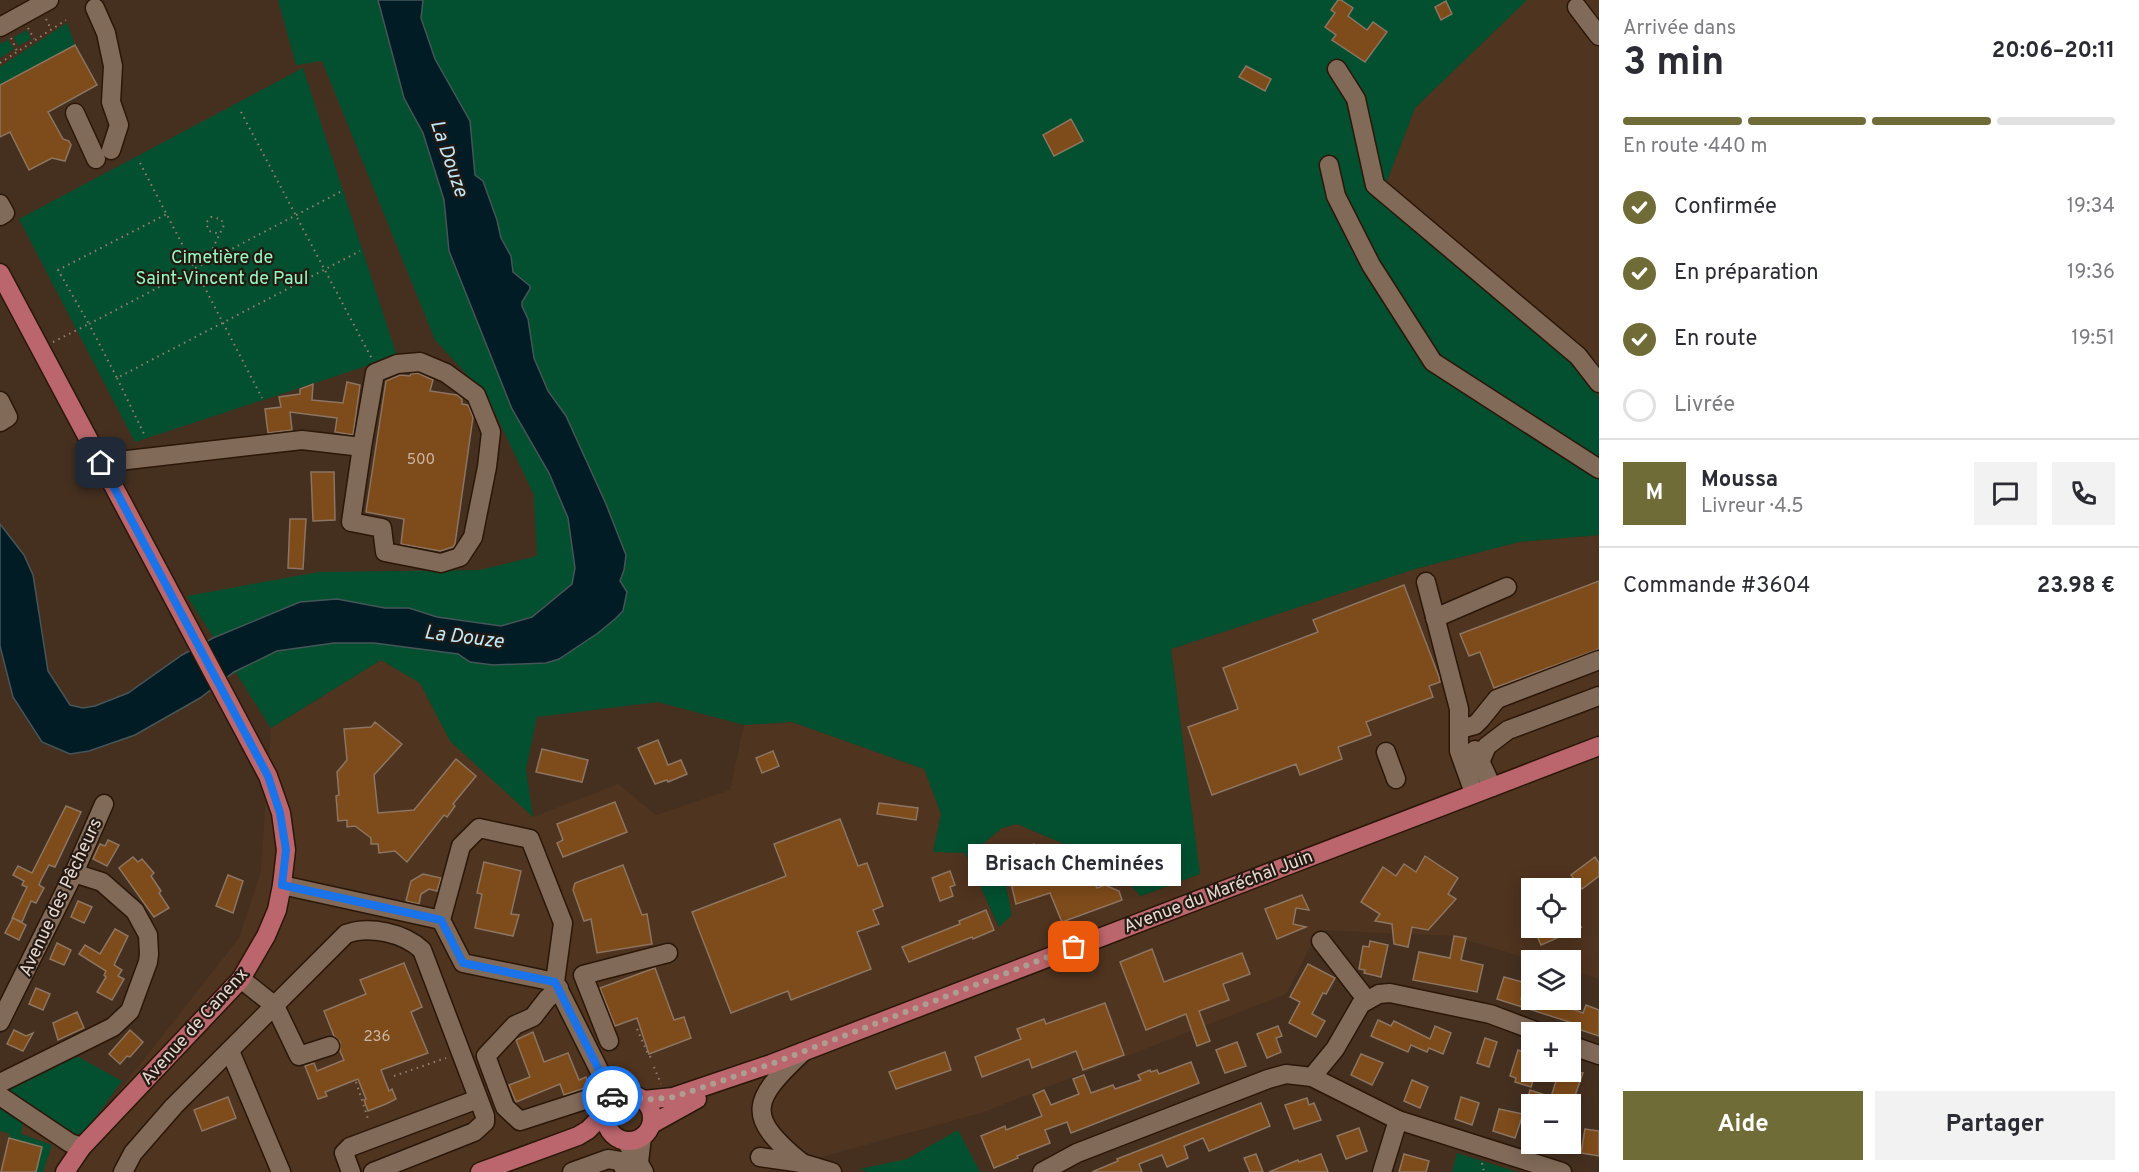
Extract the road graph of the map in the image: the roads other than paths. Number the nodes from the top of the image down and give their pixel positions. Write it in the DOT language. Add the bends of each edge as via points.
graph roads {
  1 [pos="49,0"];
  2 [pos="1577,7"];
  3 [pos="95,8"];
  4 [pos="0,27"];
  5 [pos="1599,36"];
  6 [pos="1337,69"];
  7 [pos="75,113"];
  8 [pos="1329,165"];
  9 [pos="0,204"];
  10 [pos="0,216"];
  11 [pos="0,273"];
  12 [pos="1599,383"];
  13 [pos="0,401"];
  14 [pos="0,422"];
  15 [pos="362,447"];
  16 [pos="101,463"];
  17 [pos="1599,469"];
  18 [pos="1426,582"];
  19 [pos="1507,587"];
  20 [pos="1435,618"];
  21 [pos="1599,660"];
  22 [pos="1599,696"];
  23 [pos="1508,730"];
  24 [pos="1460,745"];
  25 [pos="1599,746"];
  26 [pos="1386,752"];
  27 [pos="1481,760"];
  28 [pos="1396,780"];
  29 [pos="1492,787"];
  30 [pos="1474,793"];
  31 [pos="104,804"];
  32 [pos="74,873"];
  33 [pos="282,885"];
  34 [pos="441,920"];
  35 [pos="1321,940"];
  36 [pos="668,953"];
  37 [pos="242,979"];
  38 [pos="557,985"];
  39 [pos="1366,999"];
  40 [pos="275,1006"];
  41 [pos="0,1022"];
  42 [pos="1521,1026"];
  43 [pos="609,1041"];
  44 [pos="330,1046"];
  45 [pos="1581,1049"];
  46 [pos="230,1050"];
  47 [pos="804,1051"];
  48 [pos="1599,1056"];
  49 [pos="771,1064"];
  50 [pos="1312,1077"];
  51 [pos="0,1083"];
  52 [pos="0,1096"];
  53 [pos="478,1099"];
  54 [pos="608,1099"];
  55 [pos="644,1100"];
  56 [pos="1398,1120"];
  57 [pos="763,1121"];
  58 [pos="634,1135"];
  59 [pos="82,1147"];
  60 [pos="802,1163"];
  61 [pos="761,1164"];
  62 [pos="636,1169"];
  63 [pos="65,1172"];
  64 [pos="123,1172"];
  65 [pos="281,1172"];
  66 [pos="351,1172"];
  67 [pos="373,1172"];
  68 [pos="480,1172"];
  69 [pos="511,1172"];
  70 [pos="572,1172"];
  71 [pos="831,1172"];
  72 [pos="1042,1172"];
  73 [pos="1382,1172"];
  74 [pos="1562,1172"];
  1 -- 4 [label="street"];
  2 -- 5 [label="street"];
  3 -- 7 [label="street" via="106,33 113,66 111,102 119,125 104,154"];
  6 -- 12 [label="street" via="1356,99 1375,185 1578,356"];
  8 -- 17 [label="street" via="1336,196 1371,265 1433,362"];
  9 -- 10 [label="street" via="5,213"];
  11 -- 16 [label="main road"];
  13 -- 14 [label="street" via="8,417"];
  15 -- 15 [label="street" via="375,373 397,364 420,362 446,373 476,395 491,432 488,467 473,537 460,557 441,563 385,552 382,528 351,522"];
  15 -- 16 [label="street" via="302,440"];
  16 -- 33 [label="main road, Avenue de Canenx" via="268,776 286,850"];
  18 -- 20 [label="street"];
  19 -- 20 [label="street"];
  20 -- 24 [label="street" via="1459,709"];
  21 -- 24 [label="street" via="1497,699"];
  22 -- 23 [label="street"];
  23 -- 24 [label="street" via="1488,733"];
  23 -- 27 [label="street" via="1487,746"];
  24 -- 27 [label="street"];
  24 -- 30 [label="street"];
  25 -- 29 [label="main road, Avenue du Maréchal Juin"];
  26 -- 28 [label="street"];
  27 -- 29 [label="street"];
  29 -- 30 [label="main road, Avenue du Maréchal Juin"];
  30 -- 47 [label="main road, Avenue du Maréchal Juin"];
  31 -- 32 [label="street, Avenue des Pêcheurs"];
  32 -- 41 [label="street, Avenue des Pêcheurs"];
  32 -- 51 [label="street" via="102,882 135,911 148,935 148,962 130,1011 113,1027"];
  33 -- 34 [label="street"];
  33 -- 37 [label="main road, Avenue de Canenx" via="266,936"];
  34 -- 38 [label="street" via="463,963"];
  34 -- 38 [label="street" via="461,846 479,828 531,839 563,923"];
  35 -- 39 [label="street"];
  36 -- 43 [label="street" via="583,975"];
  37 -- 40 [label="street"];
  37 -- 59 [label="main road, Avenue de Canenx"];
  38 -- 54 [label="street"];
  38 -- 54 [label="street" via="533,1017 515,1025 486,1056 505,1107 520,1121 591,1098"];
  39 -- 42 [label="street" via="1384,993 1433,1000"];
  39 -- 50 [label="street"];
  40 -- 44 [label="street" via="299,1056"];
  40 -- 46 [label="street"];
  40 -- 53 [label="street" via="346,934 364,929 415,942 422,950"];
  45 -- 48 [label="street"];
  46 -- 64 [label="street" via="174,1106 133,1154"];
  46 -- 65 [label="street"];
  47 -- 49 [label="main road, Avenue du Maréchal Juin"];
  47 -- 57 [label="street" via="771,1084 762,1106"];
  49 -- 55 [label="main road, Avenue du Maréchal Juin" via="674,1097"];
  49 -- 58 [label="main road, Avenue du Maréchal Juin" via="677,1109"];
  50 -- 56 [label="street"];
  50 -- 72 [label="street" via="1286,1074 1268,1079 1077,1153"];
  52 -- 59 [label="street"];
  53 -- 66 [label="street" via="350,1146 344,1153"];
  53 -- 67 [label="street" via="485,1116 481,1128"];
  54 -- 55 [label="main road" via="632,1095"];
  54 -- 58 [label="main road" via="607,1125"];
  54 -- 68 [label="main road" via="588,1130 578,1136"];
  55 -- 58 [label="main road" via="651,1111"];
  56 -- 73 [label="street"];
  56 -- 74 [label="street"];
  57 -- 60 [label="street" via="769,1133"];
  57 -- 61 [label="street"];
  58 -- 62 [label="street"];
  58 -- 69 [label="main road, Avenue du Maréchal Juin" via="594,1141"];
  59 -- 63 [label="main road, Avenue de Canenx"];
  60 -- 61 [label="street"];
  60 -- 71 [label="street"];
  62 -- 70 [label="street" via="613,1158"];
}
